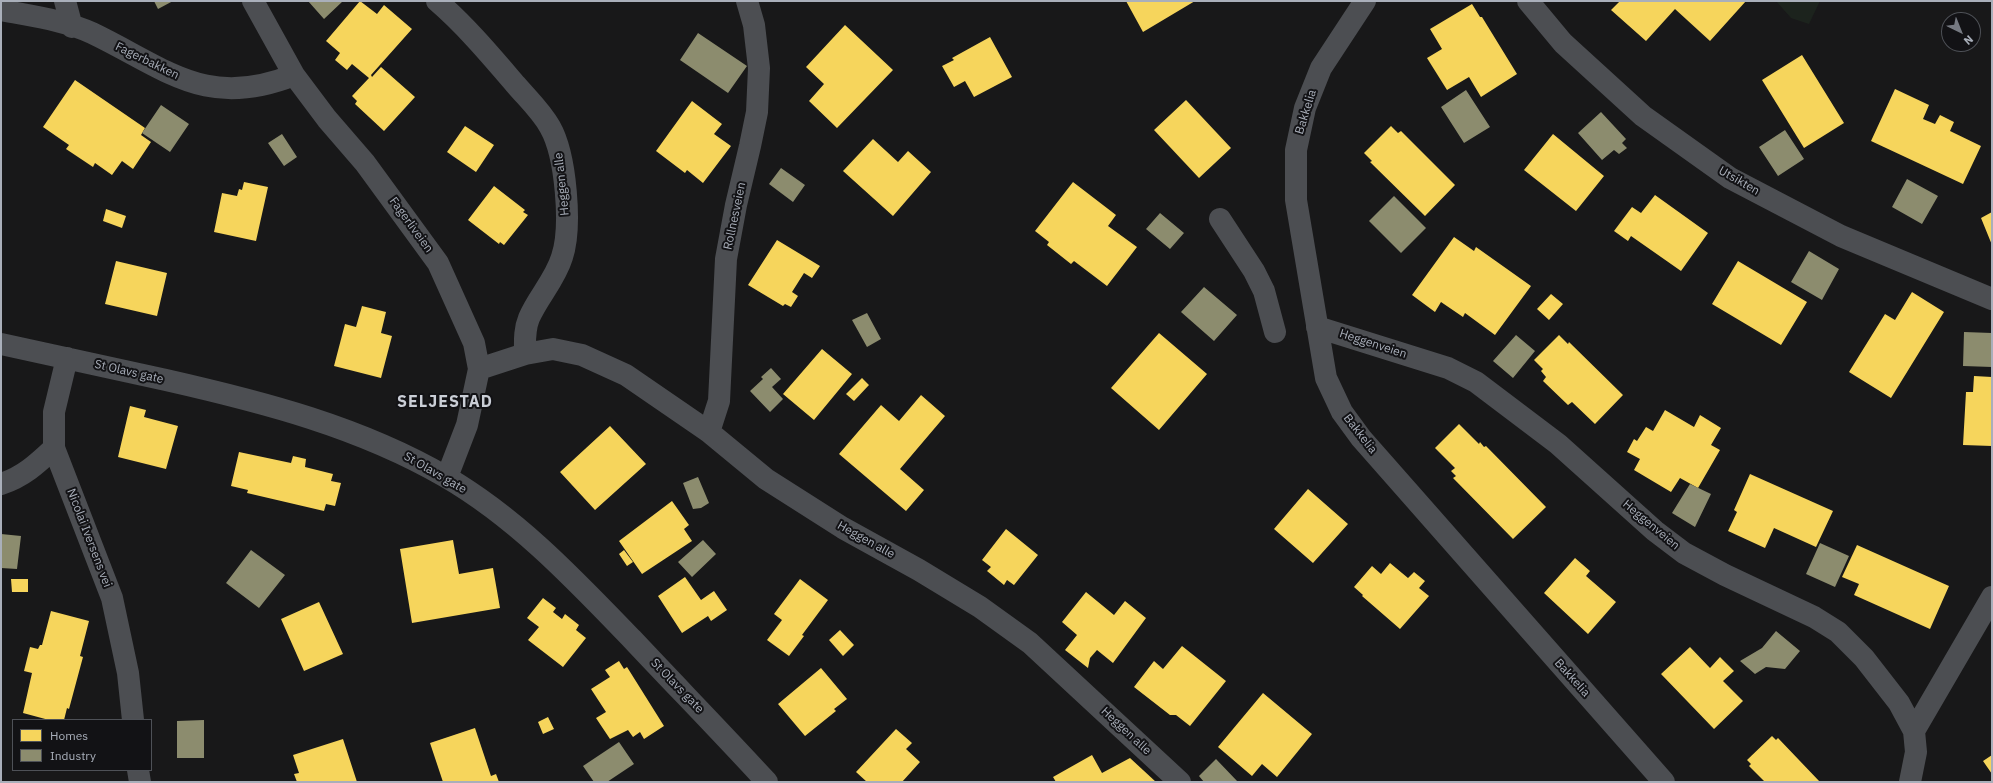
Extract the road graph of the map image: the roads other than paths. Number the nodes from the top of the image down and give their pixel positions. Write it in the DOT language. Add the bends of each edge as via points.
graph roads {
  1 [pos="65,1"];
  2 [pos="252,1"];
  3 [pos="437,1"];
  4 [pos="747,1"];
  5 [pos="1365,1"];
  6 [pos="1528,1"];
  7 [pos="1,10"];
  8 [pos="72,27"];
  9 [pos="294,75"];
  10 [pos="1220,219"];
  11 [pos="1992,298"];
  12 [pos="1317,327"];
  13 [pos="1275,332"];
  14 [pos="1,344"];
  15 [pos="525,354"];
  16 [pos="67,358"];
  17 [pos="479,369"];
  18 [pos="709,432"];
  19 [pos="54,448"];
  20 [pos="447,477"];
  21 [pos="1,484"];
  22 [pos="1992,597"];
  23 [pos="133,719"];
  24 [pos="1914,731"];
  25 [pos="138,771"];
  26 [pos="140,782"];
  27 [pos="767,782"];
  28 [pos="1180,782"];
  29 [pos="1664,782"];
  30 [pos="1910,782"];
  1 -- 8 [label="street"];
  2 -- 9 [label="street, Fagerliveien"];
  3 -- 15 [label="street, Heggen alle" via="489,53 540,113 557,141 566,206 565,242 556,272 529,318 525,330"];
  4 -- 18 [label="street, Rollnesveien" via="754,25 760,68 757,112 726,259 719,402"];
  5 -- 12 [label="street, Bakkelia" via="1321,68 1305,108 1296,150 1296,200"];
  6 -- 11 [label="street, Utsikten" via="1563,43 1643,116 1730,178 1841,236"];
  7 -- 8 [label="street, Fagerbakken" via="53,20"];
  8 -- 9 [label="street, Fagerbakken" via="91,33 163,72 221,89 272,84"];
  9 -- 17 [label="street, Fagerliveien" via="378,180 438,263 474,343"];
  10 -- 13 [label="street" via="1261,284"];
  12 -- 24 [label="street, Heggenveien" via="1448,368 1476,382 1558,444 1655,531 1684,553 1814,617 1838,632 1864,658 1899,703"];
  12 -- 29 [label="street, Bakkelia" via="1326,378 1342,412 1361,438"];
  14 -- 16 [label="street, St Olavs gate"];
  15 -- 17 [label="street, Heggen alle"];
  15 -- 18 [label="street, Heggen alle" via="553,349 582,354 626,375"];
  16 -- 19 [label="street, Nicolai Iversens vei" via="54,412"];
  16 -- 20 [label="street, St Olavs gate" via="246,398 296,413 399,452"];
  17 -- 20 [label="street, Fagerliveien" via="467,424"];
  18 -- 28 [label="street, Heggen alle" via="766,479 843,528 966,599 1030,644"];
  19 -- 21 [label="street" via="17,479"];
  19 -- 23 [label="street, Nicolai Iversens vei" via="112,598 128,673"];
  20 -- 27 [label="street, St Olavs gate" via="514,525 559,564"];
  22 -- 24 [label="street"];
  24 -- 30 [label="street, Heggenveien" via="1916,752"];
  25 -- 26 [label="street"];
}
